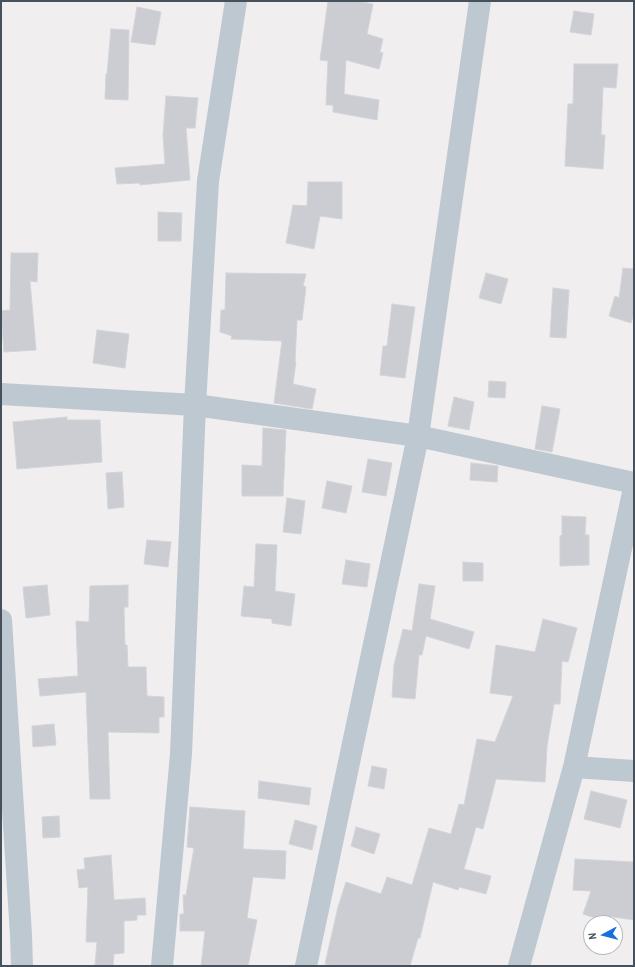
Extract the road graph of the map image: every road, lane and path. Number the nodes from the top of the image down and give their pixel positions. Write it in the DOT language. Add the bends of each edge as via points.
graph roads {
  1 [pos="236,1"];
  2 [pos="480,1"];
  3 [pos="1,394"];
  4 [pos="194,406"];
  5 [pos="418,436"];
  6 [pos="634,483"];
  7 [pos="634,488"];
  8 [pos="1,620"];
  9 [pos="574,767"];
  10 [pos="634,771"];
  11 [pos="22,966"];
  12 [pos="162,966"];
  13 [pos="307,966"];
  14 [pos="519,966"];
  1 -- 4 [label="street" via="208,181"];
  2 -- 5 [label="street"];
  3 -- 4 [label="street"];
  4 -- 5 [label="street"];
  4 -- 12 [label="street" via="181,754"];
  5 -- 6 [label="street"];
  5 -- 13 [label="street"];
  7 -- 9 [label="street"];
  8 -- 11 [label="street"];
  9 -- 10 [label="street"];
  9 -- 14 [label="street"];
}
